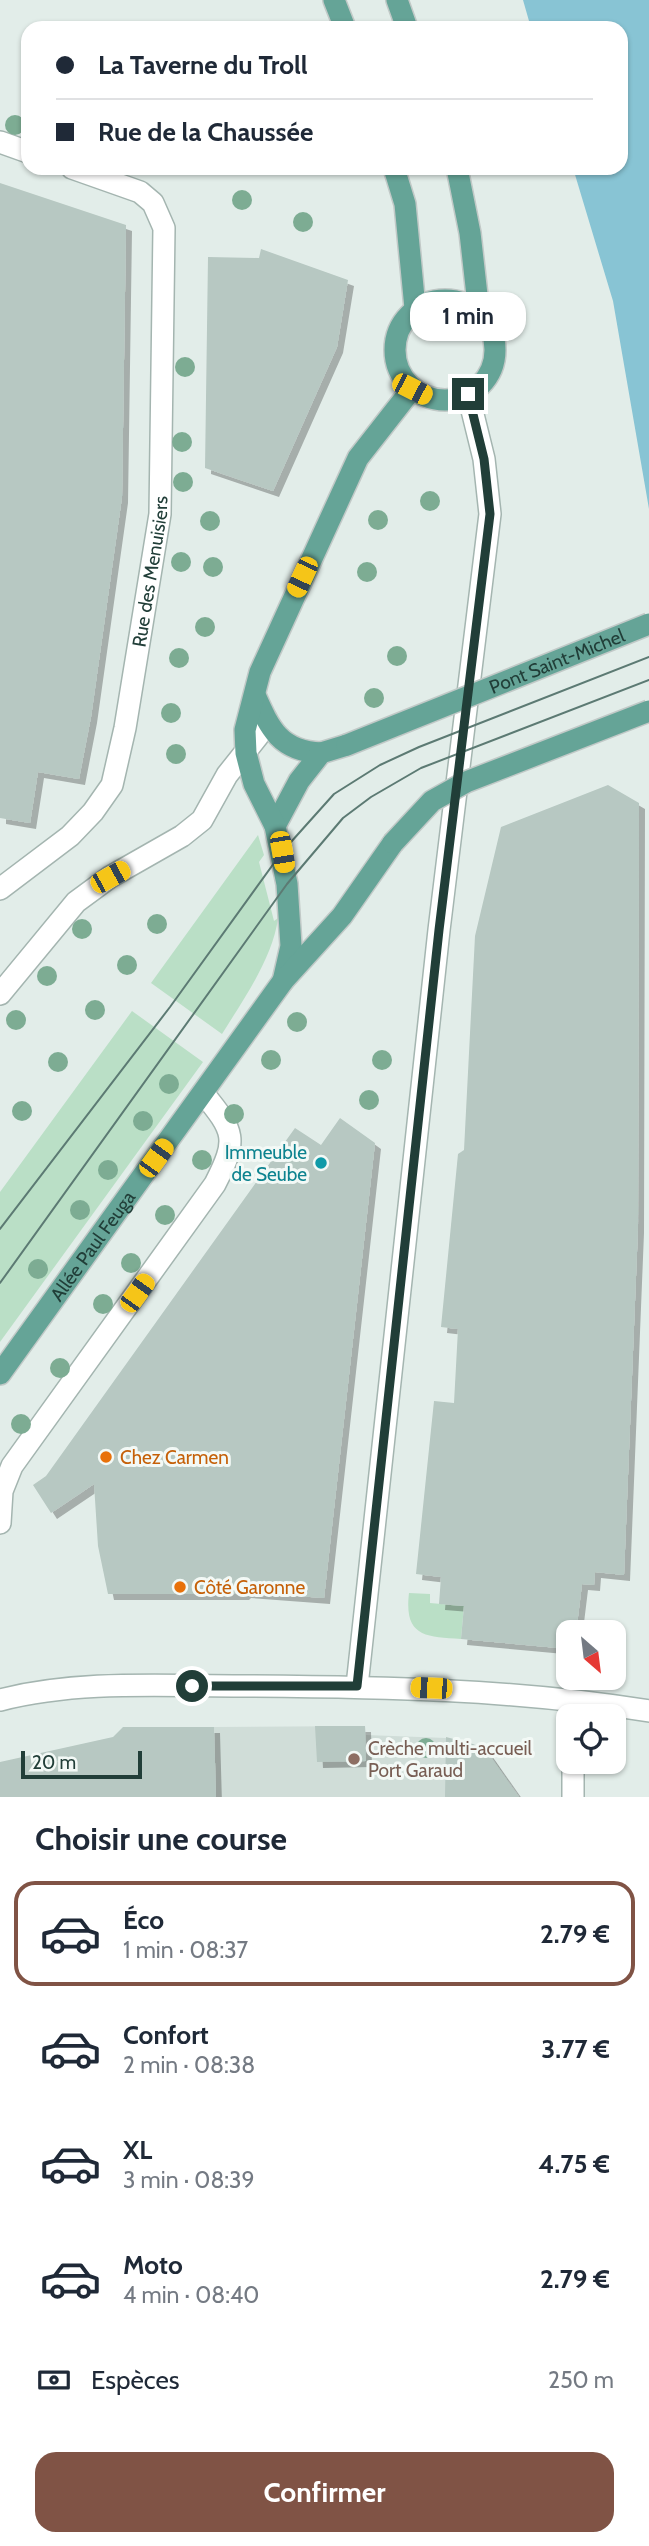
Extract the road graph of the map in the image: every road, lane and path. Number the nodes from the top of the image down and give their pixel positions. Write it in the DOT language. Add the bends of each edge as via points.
graph roads {
  1 [pos="334,0"];
  2 [pos="397,0"];
  3 [pos="342,21"];
  4 [pos="404,21"];
  5 [pos="0,142"];
  6 [pos="21,150"];
  7 [pos="92,175"];
  8 [pos="396,175"];
  9 [pos="458,175"];
  10 [pos="415,308"];
  11 [pos="479,313"];
  12 [pos="412,389"];
  13 [pos="468,394"];
  14 [pos="649,624"];
  15 [pos="255,695"];
  16 [pos="649,711"];
  17 [pos="265,719"];
  18 [pos="246,753"];
  19 [pos="321,753"];
  20 [pos="275,826"];
  21 [pos="0,889"];
  22 [pos="283,981"];
  23 [pos="0,994"];
  24 [pos="203,1093"];
  25 [pos="0,1374"];
  26 [pos="0,1523"];
  27 [pos="357,1686"];
  28 [pos="0,1700"];
  29 [pos="556,1705"];
  30 [pos="626,1710"];
  31 [pos="649,1711"];
  32 [pos="573,1774"];
  33 [pos="573,1797"];
  1 -- 3 [label="main road"];
  2 -- 4 [label="main road"];
  5 -- 6 [label="street"];
  7 -- 21 [label="street, Rue des Menuisiers" via="140,192 153,203 164,228 160,514 112,785 70,836"];
  8 -- 10 [label="main road" via="405,204"];
  9 -- 11 [label="main road"];
  10 -- 11 [label="main road" via="450,300 464,302"];
  10 -- 12 [label="main road" via="398,332 395,347 397,364"];
  11 -- 13 [label="main road" via="489,326 495,356 481,385"];
  12 -- 13 [label="main road" via="441,400"];
  12 -- 15 [label="main road, Allée Paul Feuga" via="358,458 280,624"];
  13 -- 27 [label="street" via="484,459 490,514 439,930"];
  14 -- 19 [label="main road, Pont Saint-Michel, bridge"];
  15 -- 17 [label="main road"];
  15 -- 18 [label="main road, Allée Paul Feuga" via="245,730"];
  16 -- 22 [label="main road, Allée Paul Feuga, bridge" via="466,782 432,801 393,843 342,916"];
  17 -- 18 [label="street"];
  17 -- 19 [label="main road" via="289,746"];
  18 -- 20 [label="main road, Allée Paul Feuga" via="254,784"];
  18 -- 23 [label="street" via="227,775 202,820 76,902"];
  19 -- 20 [label="main road" via="299,781"];
  20 -- 22 [label="main road, Allée Paul Feuga" via="291,921"];
  22 -- 24 [label="main road, Allée Paul Feuga"];
  24 -- 25 [label="main road, Allée Paul Feuga"];
  24 -- 26 [label="street" via="222,1116 233,1141 227,1161 12,1466 2,1491"];
  27 -- 28 [label="street" via="87,1685"];
  27 -- 29 [label="street" via="456,1689"];
  30 -- 31 [label="street"];
  32 -- 33 [label="street"];
}
